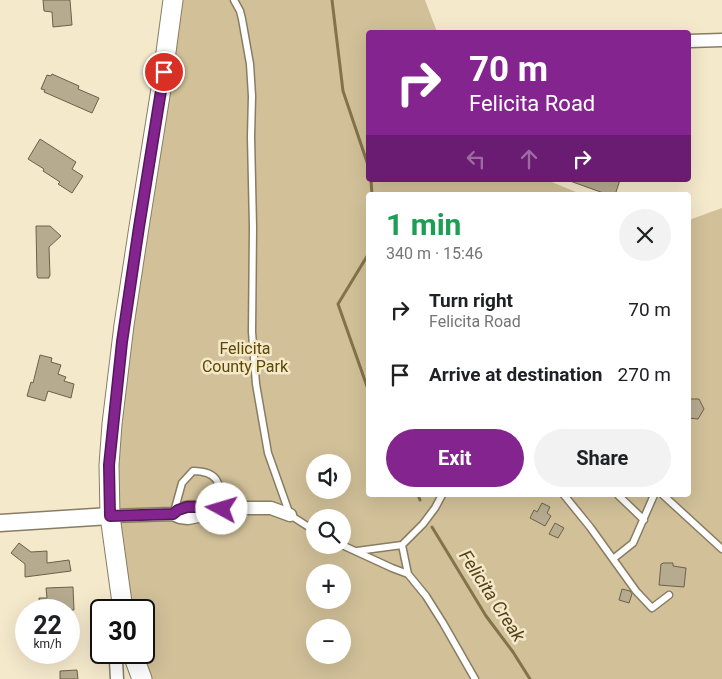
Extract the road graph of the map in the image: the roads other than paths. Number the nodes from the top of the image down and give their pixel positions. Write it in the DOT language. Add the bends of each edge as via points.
graph roads {
  1 [pos="173,0"];
  2 [pos="234,0"];
  3 [pos="722,40"];
  4 [pos="691,41"];
  5 [pos="441,497"];
  6 [pos="566,497"];
  7 [pos="620,497"];
  8 [pos="653,497"];
  9 [pos="665,497"];
  10 [pos="222,509"];
  11 [pos="173,514"];
  12 [pos="290,515"];
  13 [pos="110,516"];
  14 [pos="644,520"];
  15 [pos="0,523"];
  16 [pos="306,525"];
  17 [pos="402,545"];
  18 [pos="351,549"];
  19 [pos="722,549"];
  20 [pos="357,551"];
  21 [pos="613,559"];
  22 [pos="408,574"];
  23 [pos="669,595"];
  24 [pos="121,599"];
  25 [pos="116,664"];
  26 [pos="136,664"];
  27 [pos="117,679"];
  28 [pos="142,679"];
  29 [pos="475,679"];
  1 -- 13 [label="main road" via="112,424"];
  2 -- 12 [label="lane" via="242,18 252,96 252,332 256,384 268,452"];
  3 -- 4 [label="street"];
  5 -- 17 [label="lane" via="423,524"];
  6 -- 21 [label="lane"];
  7 -- 14 [label="lane"];
  8 -- 14 [label="lane"];
  9 -- 19 [label="lane"];
  10 -- 11 [label="street" via="188,518"];
  10 -- 11 [label="lane" via="217,480 204,471 193,471 182,483"];
  10 -- 12 [label="street" via="271,508"];
  11 -- 13 [label="street"];
  12 -- 16 [label="lane"];
  13 -- 15 [label="street"];
  13 -- 24 [label="main road"];
  14 -- 21 [label="lane" via="633,543"];
  17 -- 20 [label="lane"];
  17 -- 22 [label="lane"];
  18 -- 20 [label="lane"];
  20 -- 22 [label="lane"];
  21 -- 23 [label="lane" via="652,608"];
  22 -- 29 [label="lane" via="443,623"];
  25 -- 27 [label="street"];
  26 -- 28 [label="main road"];
}
